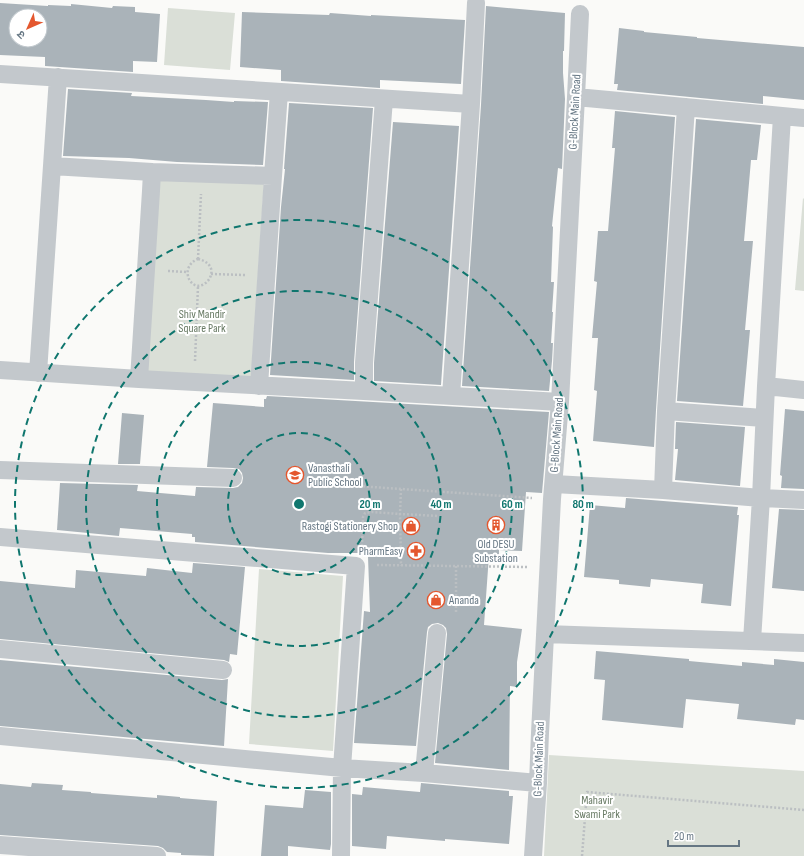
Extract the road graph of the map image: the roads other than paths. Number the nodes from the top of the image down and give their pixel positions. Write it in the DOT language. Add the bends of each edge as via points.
graph roads {
  1 [pos="476,4"];
  2 [pos="580,14"];
  3 [pos="0,74"];
  4 [pos="58,77"];
  5 [pos="278,92"];
  6 [pos="576,97"];
  7 [pos="384,99"];
  8 [pos="471,104"];
  9 [pos="686,107"];
  10 [pos="782,116"];
  11 [pos="804,118"];
  12 [pos="52,166"];
  13 [pos="152,172"];
  14 [pos="273,176"];
  15 [pos="0,370"];
  16 [pos="38,373"];
  17 [pos="139,379"];
  18 [pos="259,386"];
  19 [pos="766,386"];
  20 [pos="804,390"];
  21 [pos="364,391"];
  22 [pos="452,396"];
  23 [pos="560,402"];
  24 [pos="666,411"];
  25 [pos="764,418"];
  26 [pos="0,470"];
  27 [pos="233,478"];
  28 [pos="663,490"];
  29 [pos="553,492"];
  30 [pos="761,498"];
  31 [pos="804,500"];
  32 [pos="0,537"];
  33 [pos="437,633"];
  34 [pos="545,634"];
  35 [pos="752,641"];
  36 [pos="804,642"];
  37 [pos="0,649"];
  38 [pos="223,670"];
  39 [pos="0,736"];
  40 [pos="342,768"];
  41 [pos="424,773"];
  42 [pos="538,783"];
  43 [pos="0,845"];
  44 [pos="157,856"];
  45 [pos="341,856"];
  46 [pos="533,856"];
  1 -- 8 [label="street"];
  2 -- 6 [label="street, G-Block Main Road"];
  3 -- 4 [label="street"];
  4 -- 5 [label="street"];
  4 -- 12 [label="street"];
  5 -- 7 [label="street"];
  5 -- 14 [label="street"];
  6 -- 9 [label="street"];
  6 -- 23 [label="street, G-Block Main Road"];
  7 -- 8 [label="street"];
  7 -- 21 [label="street"];
  8 -- 22 [label="street"];
  9 -- 10 [label="street"];
  9 -- 24 [label="street"];
  10 -- 11 [label="street"];
  10 -- 19 [label="street"];
  12 -- 13 [label="street"];
  12 -- 16 [label="street"];
  13 -- 14 [label="street"];
  13 -- 17 [label="street"];
  14 -- 18 [label="street"];
  15 -- 16 [label="street"];
  16 -- 17 [label="street"];
  17 -- 18 [label="street"];
  18 -- 21 [label="street"];
  19 -- 20 [label="street"];
  19 -- 25 [label="street"];
  21 -- 22 [label="street"];
  22 -- 23 [label="street"];
  23 -- 29 [label="street, G-Block Main Road"];
  24 -- 25 [label="street"];
  24 -- 28 [label="street"];
  25 -- 30 [label="street"];
  26 -- 27 [label="street"];
  28 -- 29 [label="street"];
  28 -- 30 [label="street"];
  29 -- 34 [label="street, G-Block Main Road"];
  30 -- 31 [label="street"];
  30 -- 35 [label="street"];
  32 -- 40 [label="street" via="356,566"];
  33 -- 41 [label="street"];
  34 -- 35 [label="street"];
  34 -- 42 [label="street, G-Block Main Road"];
  35 -- 36 [label="street"];
  37 -- 38 [label="street"];
  39 -- 40 [label="street"];
  40 -- 41 [label="street"];
  40 -- 45 [label="street"];
  41 -- 42 [label="street"];
  42 -- 46 [label="street, G-Block Main Road"];
  43 -- 44 [label="street"];
}
